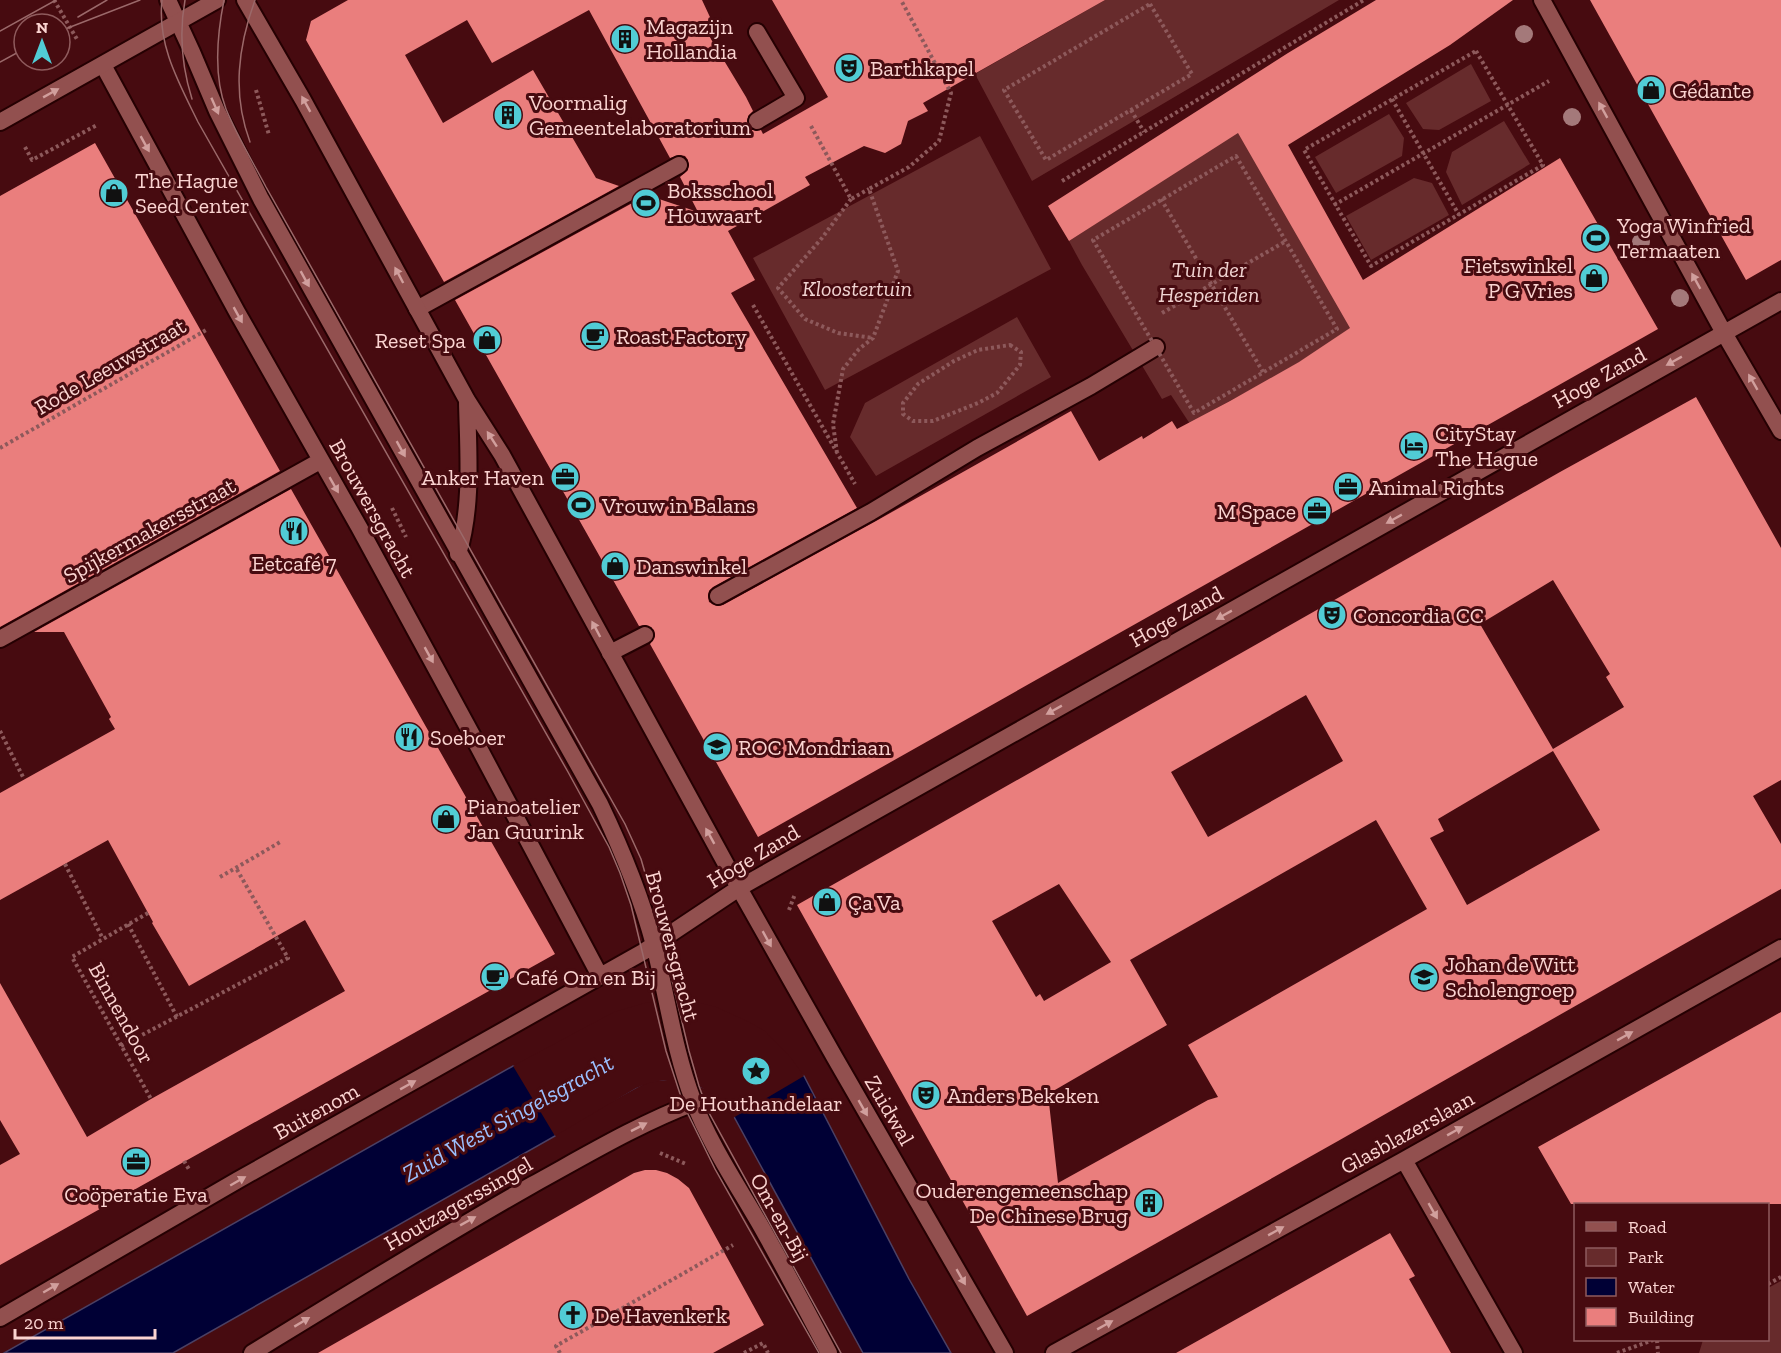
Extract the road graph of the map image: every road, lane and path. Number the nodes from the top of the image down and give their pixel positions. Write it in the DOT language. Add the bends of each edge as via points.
graph roads {
  1 [pos="168,0"];
  2 [pos="217,0"];
  3 [pos="245,0"];
  4 [pos="901,0"];
  5 [pos="1364,0"];
  6 [pos="1542,0"];
  7 [pos="178,22"];
  8 [pos="757,32"];
  9 [pos="103,65"];
  10 [pos="1578,65"];
  11 [pos="256,90"];
  12 [pos="796,98"];
  13 [pos="1392,99"];
  14 [pos="1507,105"];
  15 [pos="126,109"];
  16 [pos="1131,110"];
  17 [pos="757,121"];
  18 [pos="0,122"];
  19 [pos="1144,132"];
  20 [pos="271,141"];
  21 [pos="25,146"];
  22 [pos="1423,153"];
  23 [pos="679,165"];
  24 [pos="1062,182"];
  25 [pos="869,189"];
  26 [pos="851,199"];
  27 [pos="1161,199"];
  28 [pos="1334,205"];
  29 [pos="1459,215"];
  30 [pos="1286,241"];
  31 [pos="1211,284"];
  32 [pos="1781,301"];
  33 [pos="753,304"];
  34 [pos="417,309"];
  35 [pos="237,312"];
  36 [pos="1143,325"];
  37 [pos="1725,333"];
  38 [pos="873,338"];
  39 [pos="1156,347"];
  40 [pos="1263,372"];
  41 [pos="467,400"];
  42 [pos="978,403"];
  43 [pos="1781,431"];
  44 [pos="0,448"];
  45 [pos="837,453"];
  46 [pos="320,461"];
  47 [pos="392,508"];
  48 [pos="870,512"];
  49 [pos="406,537"];
  50 [pos="458,554"];
  51 [pos="718,596"];
  52 [pos="645,635"];
  53 [pos="0,639"];
  54 [pos="609,653"];
  55 [pos="0,731"];
  56 [pos="24,779"];
  57 [pos="282,841"];
  58 [pos="65,864"];
  59 [pos="236,868"];
  60 [pos="220,877"];
  61 [pos="798,886"];
  62 [pos="739,888"];
  63 [pos="148,913"];
  64 [pos="788,914"];
  65 [pos="128,924"];
  66 [pos="103,939"];
  67 [pos="654,945"];
  68 [pos="1781,948"];
  69 [pos="600,976"];
  70 [pos="177,1017"];
  71 [pos="121,1046"];
  72 [pos="151,1099"];
  73 [pos="694,1102"];
  74 [pos="654,1150"];
  75 [pos="1404,1160"];
  76 [pos="691,1166"];
  77 [pos="763,1229"];
  78 [pos="0,1318"];
  79 [pos="1652,1341"];
  80 [pos="252,1353"];
  81 [pos="560,1353"];
  82 [pos="744,1353"];
  83 [pos="768,1353"];
  84 [pos="829,1353"];
  85 [pos="1005,1353"];
  86 [pos="1054,1353"];
  87 [pos="1514,1353"];
  88 [pos="1617,1353"];
  1 -- 7 [label="street, Brouwersgracht"];
  2 -- 7 [label="street"];
  34 -- 3 [label="street, one-way"];
  4 -- 25 [label="path" via="951,93 939,141 909,168"];
  5 -- 19 [label="path"];
  6 -- 10 [label="street"];
  7 -- 9 [label="street"];
  7 -- 50 [label="street, Brouwersgracht, one-way" via="261,199"];
  8 -- 12 [label="street"];
  9 -- 15 [label="street, Brouwersgracht"];
  18 -- 9 [label="street, one-way"];
  10 -- 14 [label="path"];
  37 -- 10 [label="street, one-way"];
  11 -- 20 [label="path"];
  12 -- 17 [label="street"];
  12 -- 26 [label="path"];
  13 -- 14 [label="path" via="1476,51"];
  13 -- 22 [label="path"];
  13 -- 28 [label="path" via="1304,150"];
  14 -- 22 [label="path"];
  14 -- 29 [label="path" via="1543,165"];
  15 -- 21 [label="path" via="32,160"];
  15 -- 35 [label="street, Brouwersgracht, one-way"];
  16 -- 16 [label="path" via="1046,160 1004,90 1150,4 1192,74"];
  16 -- 19 [label="path"];
  19 -- 24 [label="path"];
  22 -- 28 [label="path"];
  22 -- 29 [label="path"];
  23 -- 34 [label="street"];
  25 -- 26 [label="path"];
  25 -- 38 [label="path" via="898,271"];
  26 -- 38 [label="path" via="778,288 805,319 838,333"];
  27 -- 30 [label="path" via="1236,156"];
  27 -- 31 [label="path"];
  27 -- 36 [label="path" via="1093,240"];
  28 -- 29 [label="path" via="1371,266"];
  30 -- 31 [label="path"];
  30 -- 40 [label="path" via="1337,329"];
  31 -- 36 [label="path"];
  31 -- 40 [label="path"];
  32 -- 37 [label="street, Hoge Zand"];
  33 -- 45 [label="path"];
  34 -- 41 [label="street"];
  35 -- 44 [label="path, Rode Leeuwstraat"];
  35 -- 46 [label="street, Brouwersgracht, one-way"];
  36 -- 39 [label="path"];
  43 -- 37 [label="street, one-way"];
  37 -- 62 [label="street, Hoge Zand, one-way"];
  38 -- 45 [label="path" via="858,349 843,369 833,424"];
  39 -- 40 [label="path" via="1194,413"];
  39 -- 48 [label="street"];
  41 -- 50 [label="street" via="469,470 464,537"];
  54 -- 41 [label="street, one-way" via="502,455"];
  42 -- 42 [label="path" via="933,420 913,420 903,414 903,403 918,384 954,361 978,350 1010,345 1021,352 1020,365 997,393"];
  45 -- 48 [label="path"];
  46 -- 53 [label="street, Spijkermakersstraat"];
  46 -- 69 [label="street, Brouwersgracht, one-way"];
  47 -- 49 [label="path"];
  48 -- 51 [label="street"];
  50 -- 67 [label="street, Brouwersgracht" via="600,804 637,889"];
  52 -- 54 [label="street"];
  62 -- 54 [label="street, one-way"];
  55 -- 56 [label="path"];
  57 -- 59 [label="path"];
  58 -- 66 [label="path"];
  59 -- 60 [label="path"];
  59 -- 70 [label="path" via="288,958"];
  61 -- 64 [label="path"];
  62 -- 67 [label="street, Hoge Zand"];
  62 -- 85 [label="street, Zuidwal, one-way"];
  63 -- 65 [label="path, Binnendoor"];
  65 -- 66 [label="path, Binnendoor"];
  65 -- 70 [label="path"];
  66 -- 71 [label="path, Binnendoor" via="72,957"];
  67 -- 69 [label="street, Buitenom"];
  67 -- 73 [label="street, Brouwersgracht"];
  75 -- 68 [label="street, Glasblazerslaan, one-way"];
  78 -- 69 [label="street, Buitenom, one-way"];
  70 -- 71 [label="path"];
  71 -- 72 [label="path, Binnendoor"];
  73 -- 77 [label="street, Om-en-Bij" via="712,1142"];
  80 -- 73 [label="street, Houtzagerssingel, one-way" via="461,1225 635,1129"];
  74 -- 76 [label="path"];
  86 -- 75 [label="street, Glasblazerslaan, one-way"];
  75 -- 87 [label="street, one-way"];
  77 -- 81 [label="path" via="556,1346"];
  77 -- 84 [label="street, Om-en-Bij"];
  79 -- 88 [label="path"];
  82 -- 83 [label="path" via="763,1343"];
}
